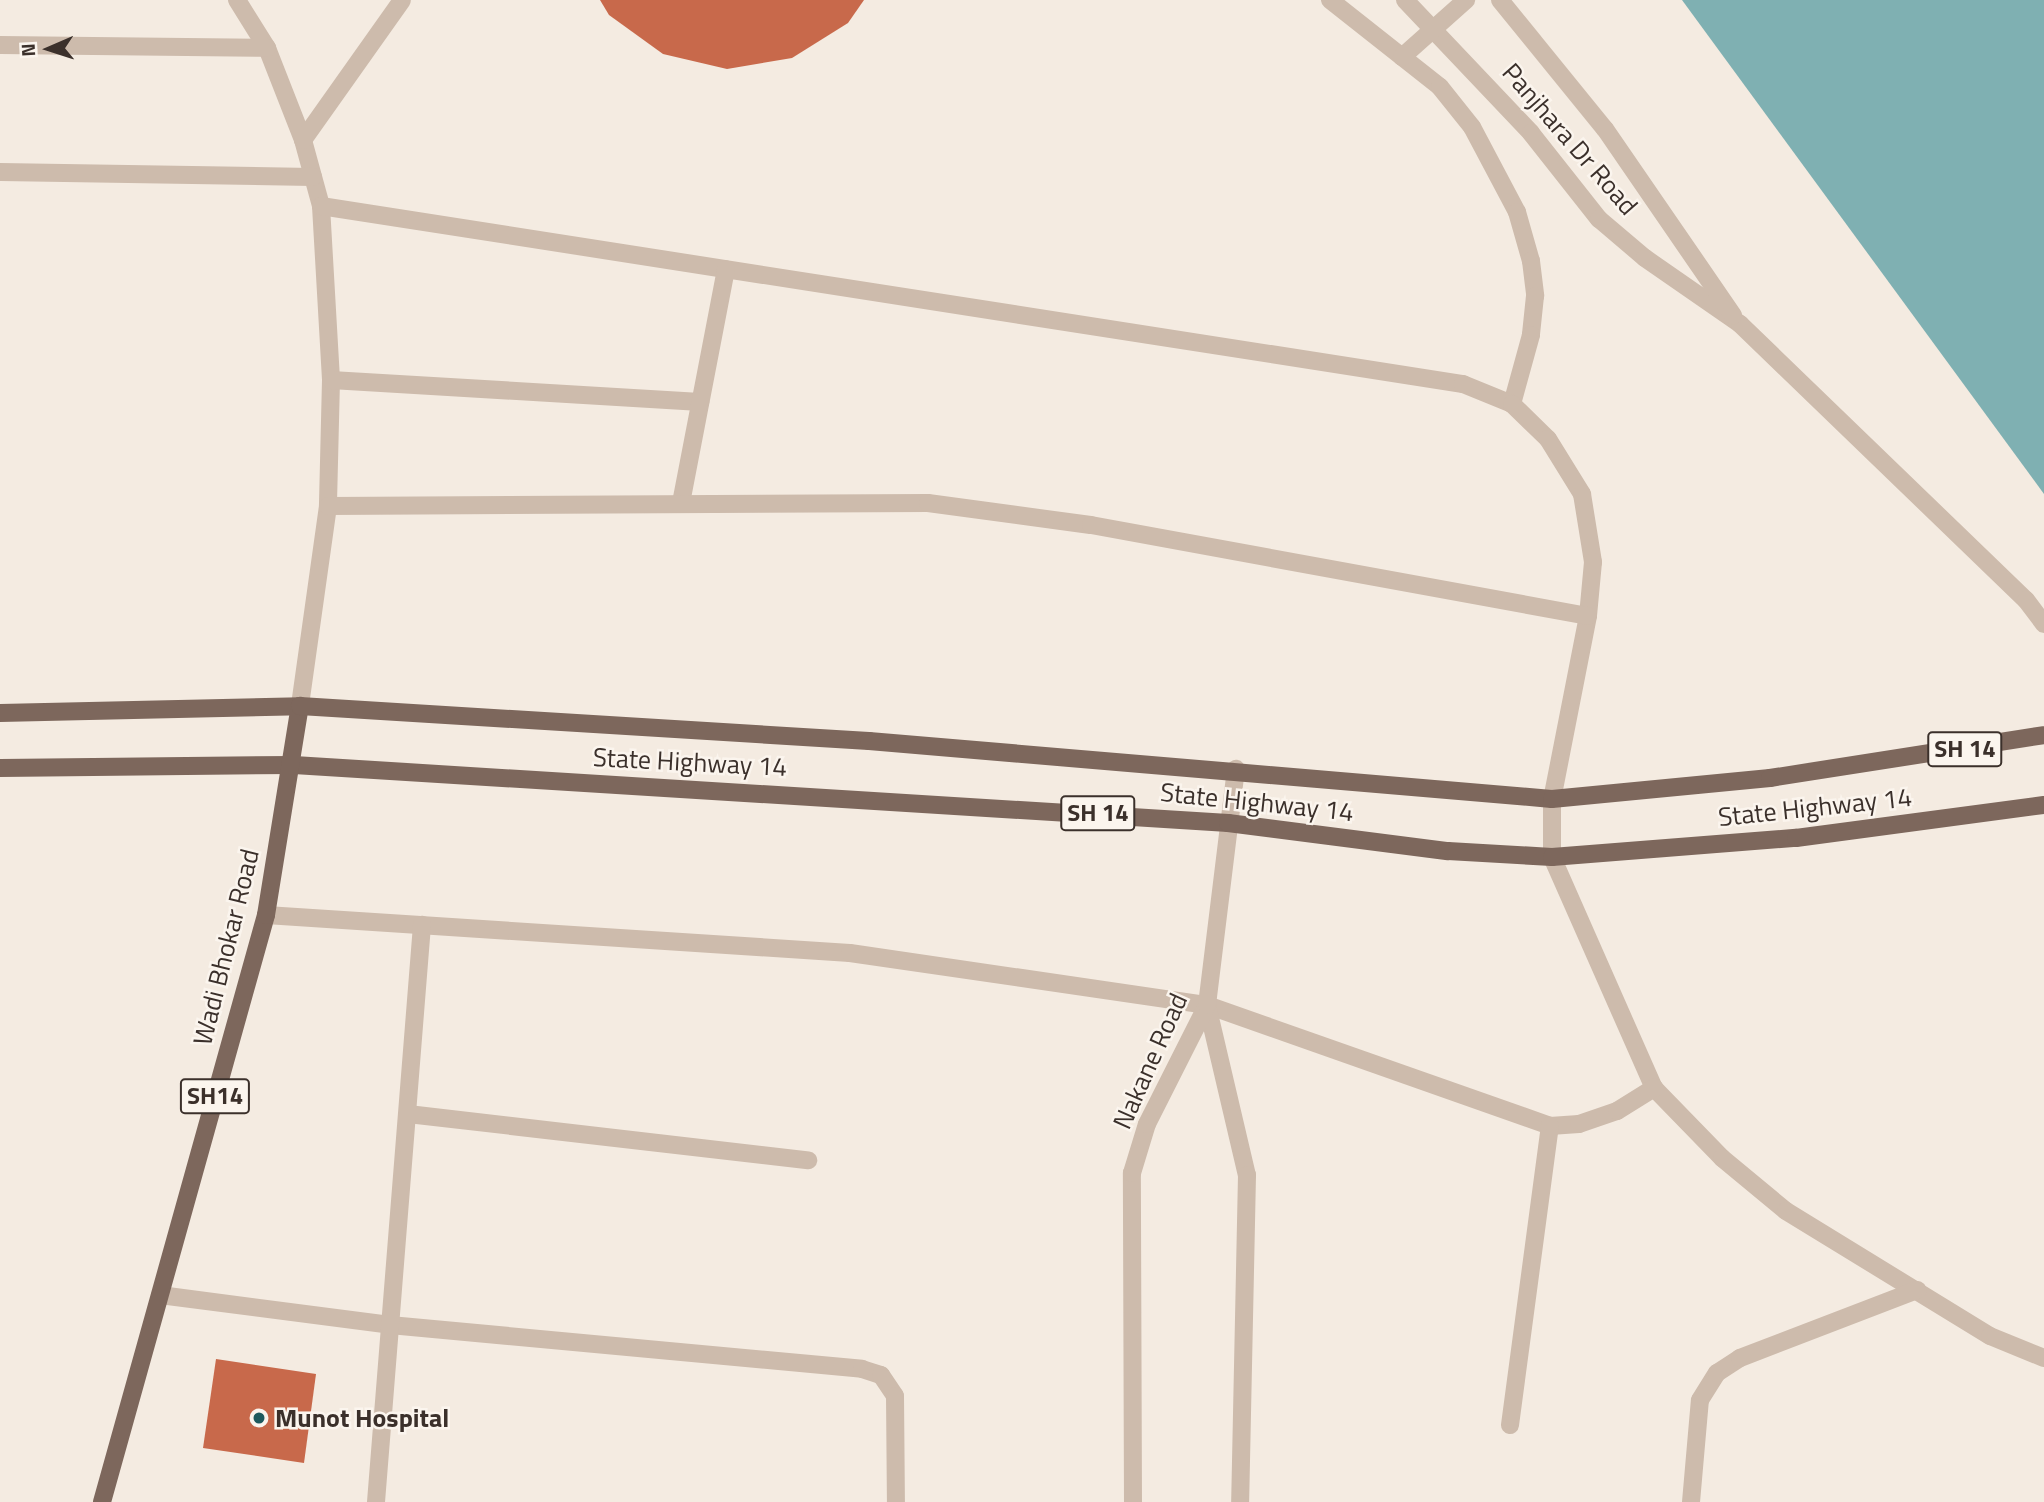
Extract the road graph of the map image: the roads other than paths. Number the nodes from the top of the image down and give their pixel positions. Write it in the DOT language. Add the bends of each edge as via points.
graph roads {
  1 [pos="237,0"];
  2 [pos="402,0"];
  3 [pos="1330,0"];
  4 [pos="1405,0"];
  5 [pos="1466,0"];
  6 [pos="1500,0"];
  7 [pos="1434,29"];
  8 [pos="0,45"];
  9 [pos="267,48"];
  10 [pos="1402,57"];
  11 [pos="303,140"];
  12 [pos="0,172"];
  13 [pos="313,177"];
  14 [pos="321,206"];
  15 [pos="726,269"];
  16 [pos="1740,324"];
  17 [pos="331,380"];
  18 [pos="700,402"];
  19 [pos="1512,404"];
  20 [pos="681,503"];
  21 [pos="328,506"];
  22 [pos="1588,616"];
  23 [pos="2044,624"];
  24 [pos="300,706"];
  25 [pos="0,713"];
  26 [pos="2044,735"];
  27 [pos="294,765"];
  28 [pos="0,768"];
  29 [pos="1236,769"];
  30 [pos="1552,799"];
  31 [pos="2044,805"];
  32 [pos="1228,823"];
  33 [pos="1552,857"];
  34 [pos="266,915"];
  35 [pos="422,925"];
  36 [pos="1208,1006"];
  37 [pos="1654,1088"];
  38 [pos="408,1114"];
  39 [pos="1550,1126"];
  40 [pos="808,1160"];
  41 [pos="1917,1290"];
  42 [pos="160,1295"];
  43 [pos="390,1325"];
  44 [pos="2044,1359"];
  45 [pos="1510,1425"];
  46 [pos="102,1502"];
  47 [pos="376,1502"];
  48 [pos="897,1502"];
  49 [pos="1133,1502"];
  50 [pos="1240,1502"];
  51 [pos="1691,1502"];
  1 -- 9 [label="street"];
  2 -- 11 [label="street"];
  3 -- 10 [label="street"];
  4 -- 7 [label="street, Panjhara Dr Road"];
  5 -- 7 [label="street"];
  6 -- 16 [label="street, Panjhara Dr Road" via="1605,130"];
  7 -- 10 [label="street"];
  7 -- 16 [label="street, Panjhara Dr Road" via="1531,133 1599,219 1645,258"];
  8 -- 9 [label="street"];
  9 -- 11 [label="street"];
  10 -- 19 [label="street" via="1440,88 1472,127 1517,212 1535,296 1531,335"];
  11 -- 13 [label="street"];
  12 -- 13 [label="street"];
  13 -- 14 [label="street"];
  14 -- 15 [label="street"];
  14 -- 17 [label="street"];
  15 -- 18 [label="street"];
  15 -- 19 [label="street" via="1464,384"];
  16 -- 23 [label="street, Panjhara Dr Road" via="2026,600"];
  17 -- 18 [label="street"];
  17 -- 21 [label="street"];
  18 -- 20 [label="street"];
  19 -- 22 [label="street" via="1548,439 1582,494 1593,562"];
  20 -- 21 [label="street"];
  20 -- 22 [label="street" via="928,503 1091,525"];
  21 -- 24 [label="street"];
  22 -- 30 [label="street"];
  24 -- 25 [label="main road"];
  24 -- 27 [label="main road, Wadi Bhokar Road / SH14"];
  24 -- 29 [label="main road, State Highway 14 / SH 14"];
  26 -- 30 [label="main road, State Highway 14 / SH 14" via="1887,762"];
  27 -- 28 [label="main road, State Highway 14"];
  27 -- 32 [label="main road, State Highway 14 / SH 14"];
  27 -- 34 [label="main road, Wadi Bhokar Road / SH14"];
  29 -- 30 [label="main road, State Highway 14 / SH 14"];
  29 -- 32 [label="street, Nakane Road"];
  30 -- 33 [label="street"];
  31 -- 33 [label="main road, State Highway 14 / SH 14" via="1901,824"];
  32 -- 33 [label="main road, State Highway 14 / SH 14" via="1448,851"];
  32 -- 36 [label="street, Nakane Road"];
  33 -- 37 [label="street"];
  34 -- 35 [label="street"];
  34 -- 42 [label="main road, Wadi Bhokar Road / SH14"];
  35 -- 36 [label="street" via="849,953"];
  35 -- 38 [label="street"];
  36 -- 39 [label="street"];
  36 -- 49 [label="street, Nakane Road" via="1147,1124 1132,1173"];
  36 -- 50 [label="street" via="1247,1175"];
  37 -- 39 [label="street" via="1617,1111 1579,1124"];
  37 -- 41 [label="street" via="1722,1158 1787,1211"];
  38 -- 40 [label="street"];
  38 -- 43 [label="street"];
  39 -- 45 [label="street"];
  41 -- 44 [label="street" via="1990,1336"];
  41 -- 51 [label="street" via="1740,1358 1717,1373 1700,1400"];
  42 -- 43 [label="street"];
  42 -- 46 [label="main road, Wadi Bhokar Road / SH14"];
  43 -- 47 [label="street"];
  43 -- 48 [label="street" via="862,1369 881,1376 895,1395"];
}
